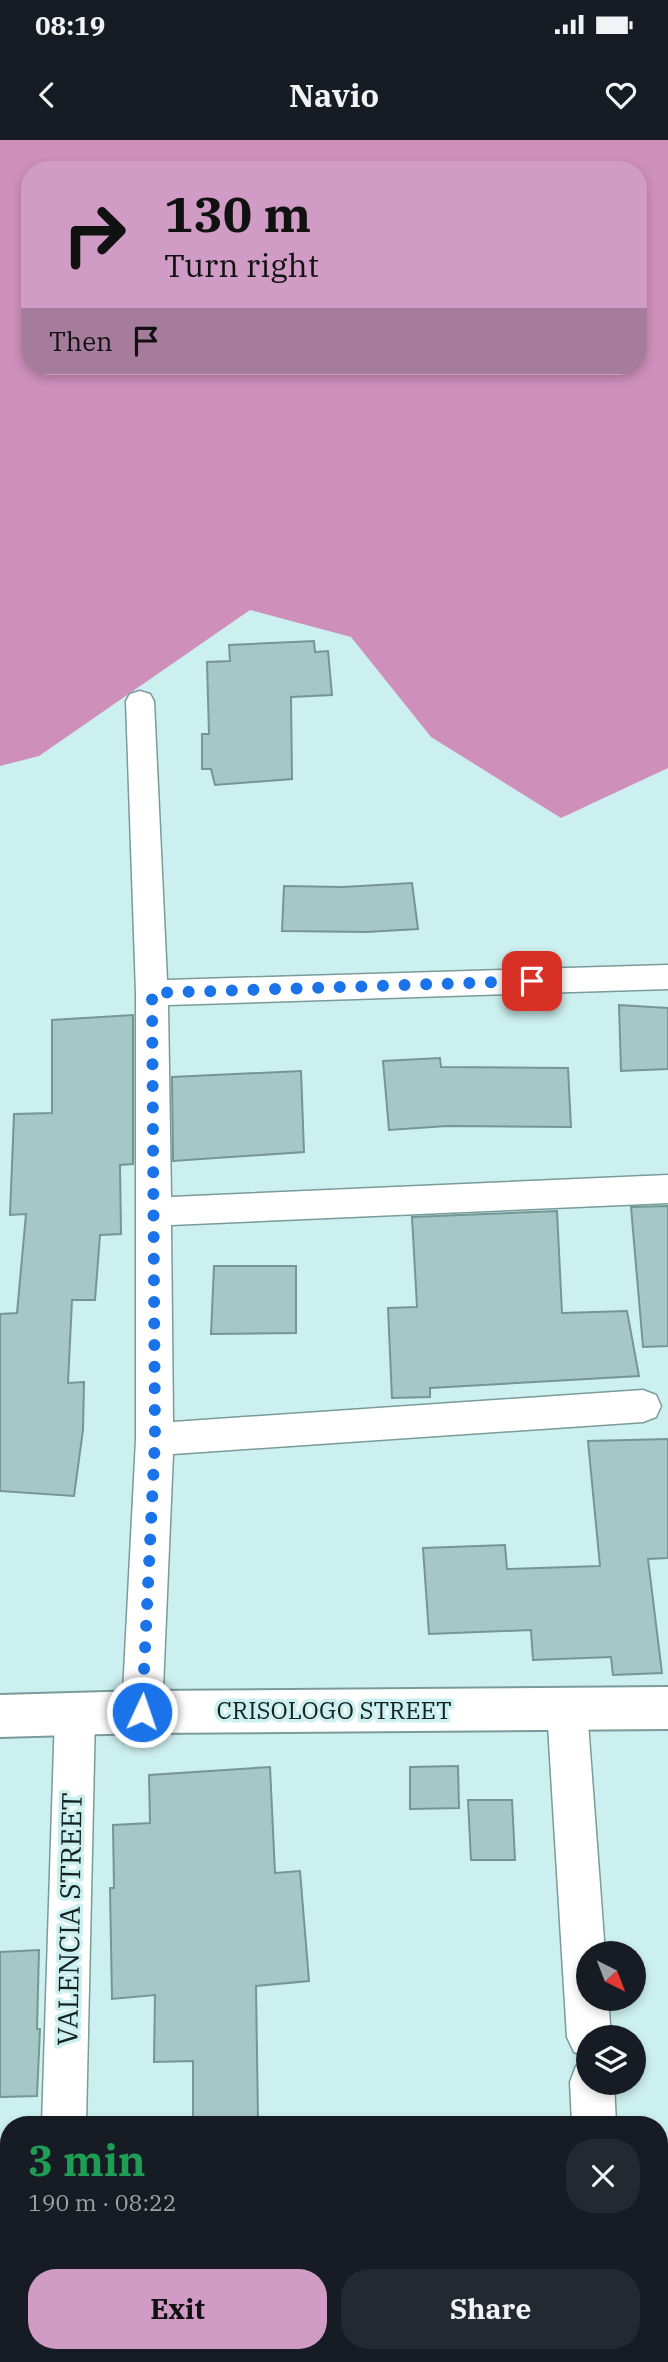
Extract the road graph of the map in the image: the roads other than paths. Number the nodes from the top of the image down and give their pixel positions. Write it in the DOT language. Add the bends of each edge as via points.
graph roads {
  1 [pos="140,701"];
  2 [pos="668,977"];
  3 [pos="152,993"];
  4 [pos="668,1189"];
  5 [pos="154,1212"];
  6 [pos="643,1406"];
  7 [pos="155,1439"];
  8 [pos="668,1708"];
  9 [pos="567,1709"];
  10 [pos="142,1712"];
  11 [pos="75,1714"];
  12 [pos="0,1716"];
  13 [pos="588,2025"];
  14 [pos="593,2095"];
  15 [pos="64,2116"];
  16 [pos="594,2116"];
  1 -- 3 [label="street"];
  2 -- 3 [label="street"];
  3 -- 5 [label="street"];
  4 -- 5 [label="street"];
  5 -- 7 [label="street"];
  6 -- 7 [label="street"];
  7 -- 10 [label="street"];
  8 -- 9 [label="street, CRISOLOGO STREET"];
  9 -- 10 [label="street, CRISOLOGO STREET"];
  9 -- 13 [label="street"];
  10 -- 11 [label="street, CRISOLOGO STREET"];
  11 -- 12 [label="street, CRISOLOGO STREET"];
  11 -- 15 [label="street, VALENCIA STREET"];
  14 -- 16 [label="street"];
}
